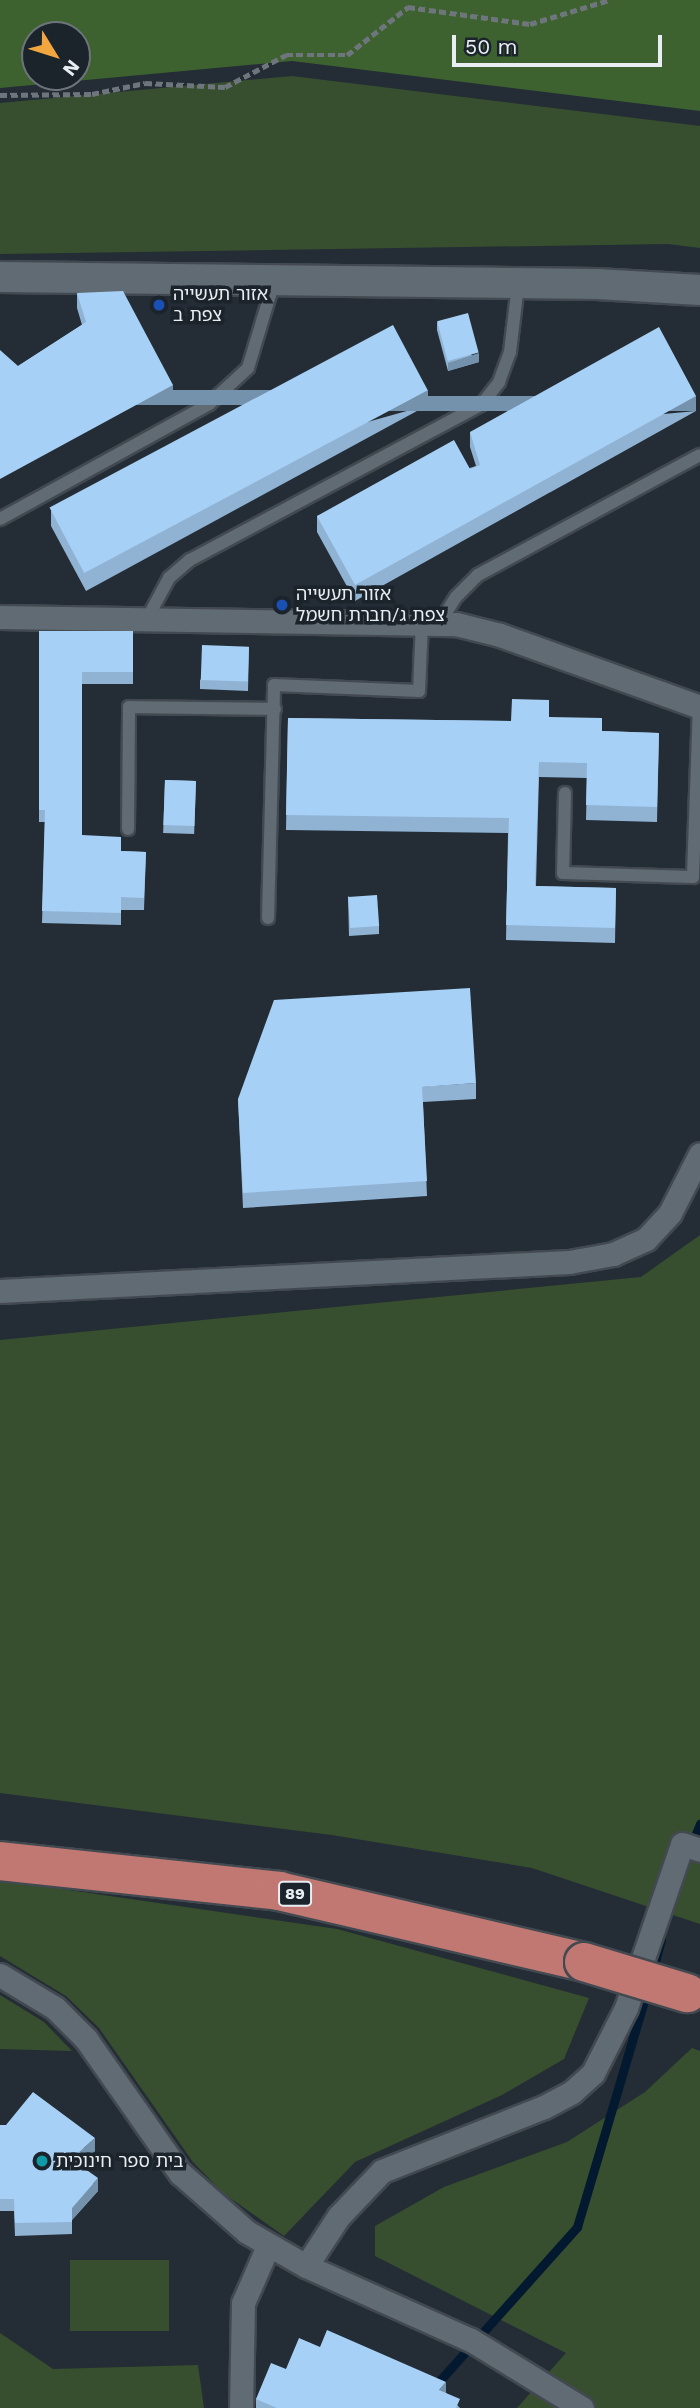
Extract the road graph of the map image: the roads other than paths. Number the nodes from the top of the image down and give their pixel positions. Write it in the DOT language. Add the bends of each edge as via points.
graph roads {
  1 [pos="0,277"];
  2 [pos="275,282"];
  3 [pos="518,285"];
  4 [pos="700,290"];
  5 [pos="700,455"];
  6 [pos="0,519"];
  7 [pos="0,617"];
  8 [pos="146,619"];
  9 [pos="431,623"];
  10 [pos="699,707"];
  11 [pos="275,709"];
  12 [pos="565,793"];
  13 [pos="128,829"];
  14 [pos="268,918"];
  15 [pos="700,1154"];
  16 [pos="0,1291"];
  17 [pos="700,1850"];
  18 [pos="0,1861"];
  19 [pos="0,1975"];
  20 [pos="693,1995"];
  21 [pos="268,2246"];
  22 [pos="306,2266"];
  23 [pos="241,2408"];
  24 [pos="582,2408"];
  1 -- 2 [label="street"];
  2 -- 3 [label="street"];
  2 -- 6 [label="lane" via="248,368 209,404"];
  3 -- 4 [label="street"];
  3 -- 8 [label="lane" via="510,352 499,383 482,404 190,560 169,578"];
  5 -- 9 [label="lane" via="478,575"];
  7 -- 8 [label="street"];
  8 -- 9 [label="street"];
  9 -- 10 [label="street" via="500,635"];
  9 -- 11 [label="lane" via="419,691 274,685"];
  10 -- 12 [label="lane" via="693,877 563,873"];
  11 -- 13 [label="lane" via="129,707"];
  11 -- 14 [label="lane"];
  15 -- 16 [label="street" via="670,1213 646,1239 613,1254 555,1263"];
  17 -- 22 [label="street" via="682,1844 626,2008 593,2073 572,2092 544,2107 382,2171 339,2216"];
  18 -- 20 [label="highway, 89, bridge" via="279,1891 584,1962"];
  19 -- 21 [label="street" via="55,2008 78,2032 180,2173 212,2205"];
  21 -- 22 [label="street"];
  21 -- 23 [label="street" via="243,2303"];
  22 -- 24 [label="street" via="471,2340"];
}
